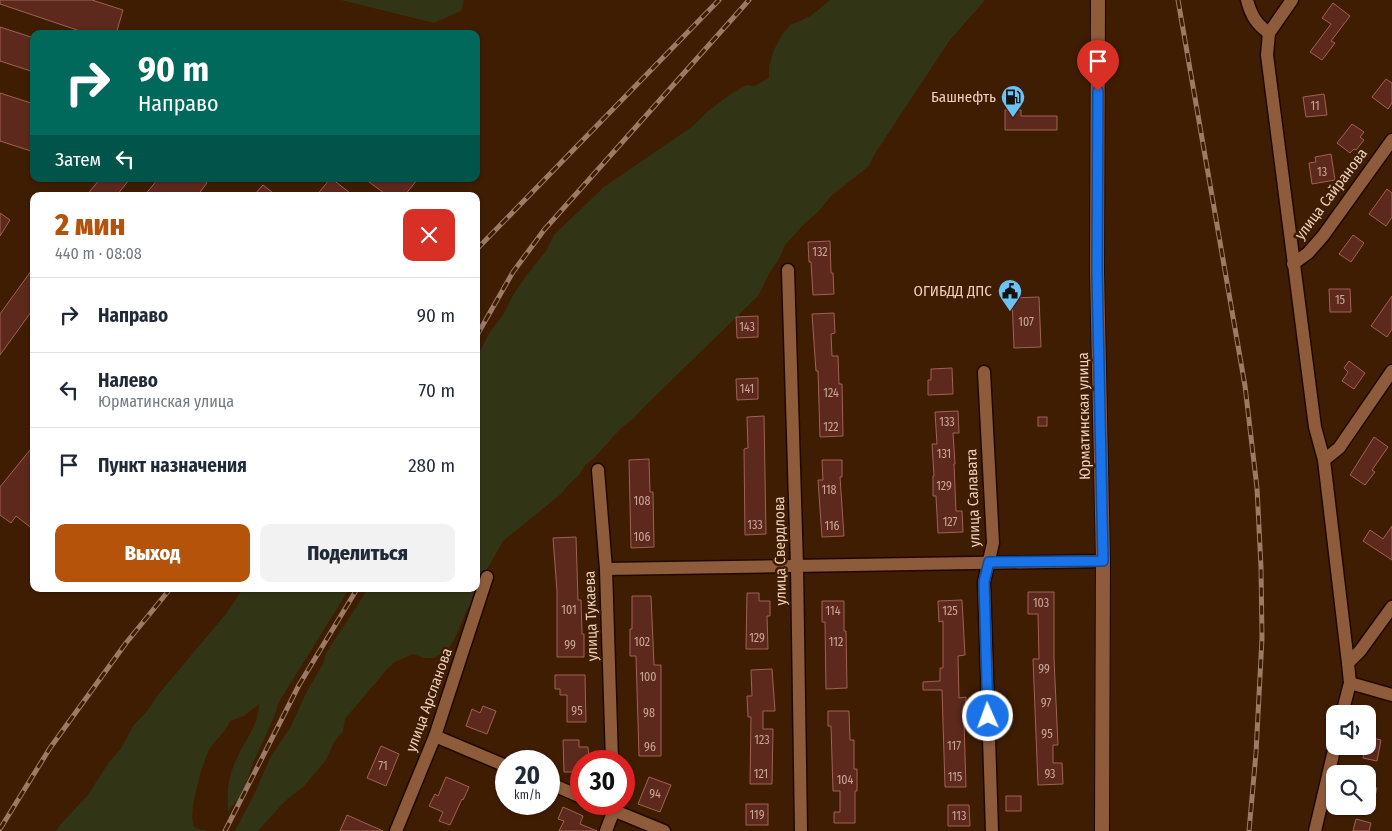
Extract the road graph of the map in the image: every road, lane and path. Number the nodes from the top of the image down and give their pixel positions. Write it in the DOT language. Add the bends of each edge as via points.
graph roads {
  1 [pos="1098,0"];
  2 [pos="1247,0"];
  3 [pos="1292,0"];
  4 [pos="1269,33"];
  5 [pos="1392,140"];
  6 [pos="1293,264"];
  7 [pos="788,270"];
  8 [pos="1392,371"];
  9 [pos="984,372"];
  10 [pos="1324,460"];
  11 [pos="598,470"];
  12 [pos="1103,561"];
  13 [pos="989,562"];
  14 [pos="796,566"];
  15 [pos="606,569"];
  16 [pos="487,577"];
  17 [pos="1392,607"];
  18 [pos="1348,663"];
  19 [pos="1350,683"];
  20 [pos="1392,695"];
  21 [pos="1344,705"];
  22 [pos="435,736"];
  23 [pos="612,750"];
  24 [pos="1333,755"];
  25 [pos="495,761"];
  26 [pos="611,815"];
  27 [pos="631,815"];
  28 [pos="396,831"];
  29 [pos="606,831"];
  30 [pos="664,831"];
  31 [pos="801,831"];
  32 [pos="992,831"];
  33 [pos="1102,831"];
  34 [pos="1315,831"];
  1 -- 12 [label="main road, Юрматинская улица" via="1097,271"];
  2 -- 4 [label="street" via="1258,26"];
  3 -- 4 [label="street"];
  4 -- 6 [label="street" via="1266,55"];
  5 -- 6 [label="street, улица Сайранова" via="1323,236"];
  6 -- 10 [label="street" via="1315,427"];
  7 -- 14 [label="street, улица Свердлова"];
  8 -- 10 [label="street" via="1339,448"];
  9 -- 13 [label="street, улица Салавата" via="993,543"];
  10 -- 18 [label="street"];
  11 -- 15 [label="street, улица Тукаева"];
  12 -- 13 [label="street"];
  12 -- 33 [label="main road, Юрматинская улица"];
  13 -- 14 [label="street"];
  13 -- 32 [label="street, улица Салавата" via="984,582"];
  14 -- 15 [label="street"];
  14 -- 31 [label="street, улица Свердлова"];
  15 -- 23 [label="street, улица Тукаева"];
  16 -- 22 [label="street, улица Арсланова"];
  17 -- 18 [label="street"];
  18 -- 19 [label="street"];
  19 -- 20 [label="street"];
  19 -- 21 [label="street"];
  22 -- 25 [label="street"];
  22 -- 28 [label="street, улица Арсланова"];
  24 -- 34 [label="street"];
  26 -- 29 [label="street"];
  27 -- 30 [label="street"];
}
